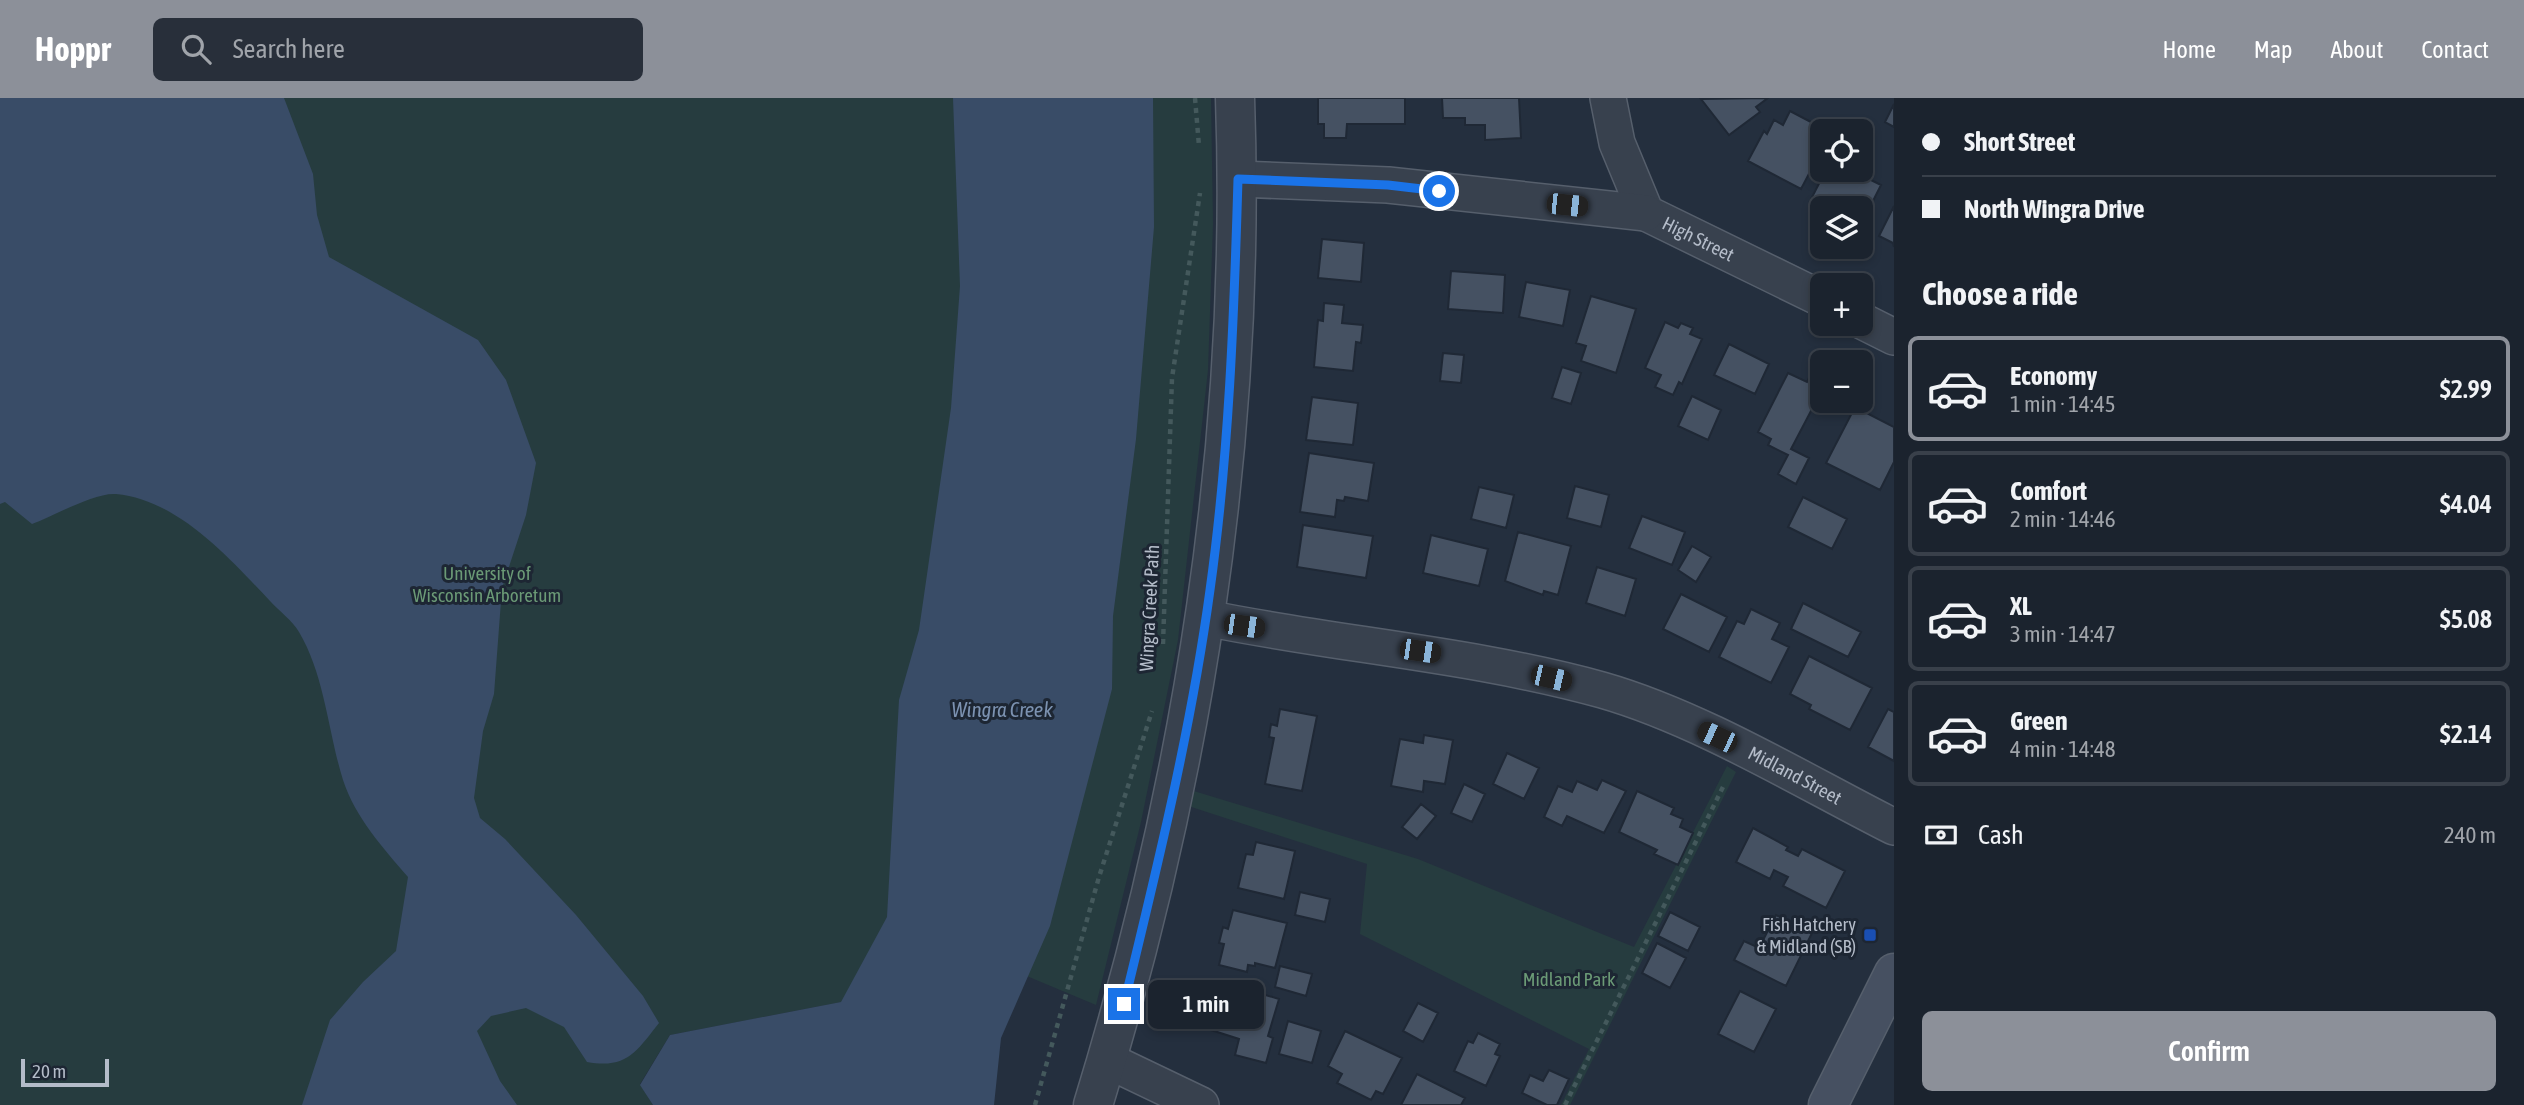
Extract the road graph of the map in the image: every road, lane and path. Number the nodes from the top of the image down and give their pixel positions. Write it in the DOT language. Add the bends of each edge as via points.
graph roads {
  1 [pos="1195,98"];
  2 [pos="1235,98"];
  3 [pos="1608,98"];
  4 [pos="1199,149"];
  5 [pos="1219,181"];
  6 [pos="1646,213"];
  7 [pos="1810,293"];
  8 [pos="1873,326"];
  9 [pos="1894,337"];
  10 [pos="1206,618"];
  11 [pos="1163,648"];
  12 [pos="1153,709"];
  13 [pos="1726,782"];
  14 [pos="1894,827"];
  15 [pos="1894,973"];
  16 [pos="1107,1060"];
  17 [pos="1035,1105"];
  18 [pos="1093,1105"];
  19 [pos="1200,1105"];
  20 [pos="1565,1105"];
  21 [pos="1828,1105"];
  1 -- 4 [label="path"];
  2 -- 5 [label="street"];
  3 -- 6 [label="street, High Street" via="1617,143"];
  5 -- 6 [label="street" via="1388,185"];
  5 -- 10 [label="street" via="1236,300 1229,423"];
  5 -- 11 [label="path, Wingra Creek Path" via="1171,378"];
  6 -- 7 [label="street, High Street"];
  8 -- 9 [label="street"];
  10 -- 14 [label="street, Midland Street" via="1445,654 1603,690 1683,721"];
  10 -- 16 [label="street" via="1161,847"];
  12 -- 17 [label="path"];
  13 -- 20 [label="path"];
  15 -- 21 [label="main road"];
  16 -- 18 [label="street"];
  16 -- 19 [label="street"];
}
